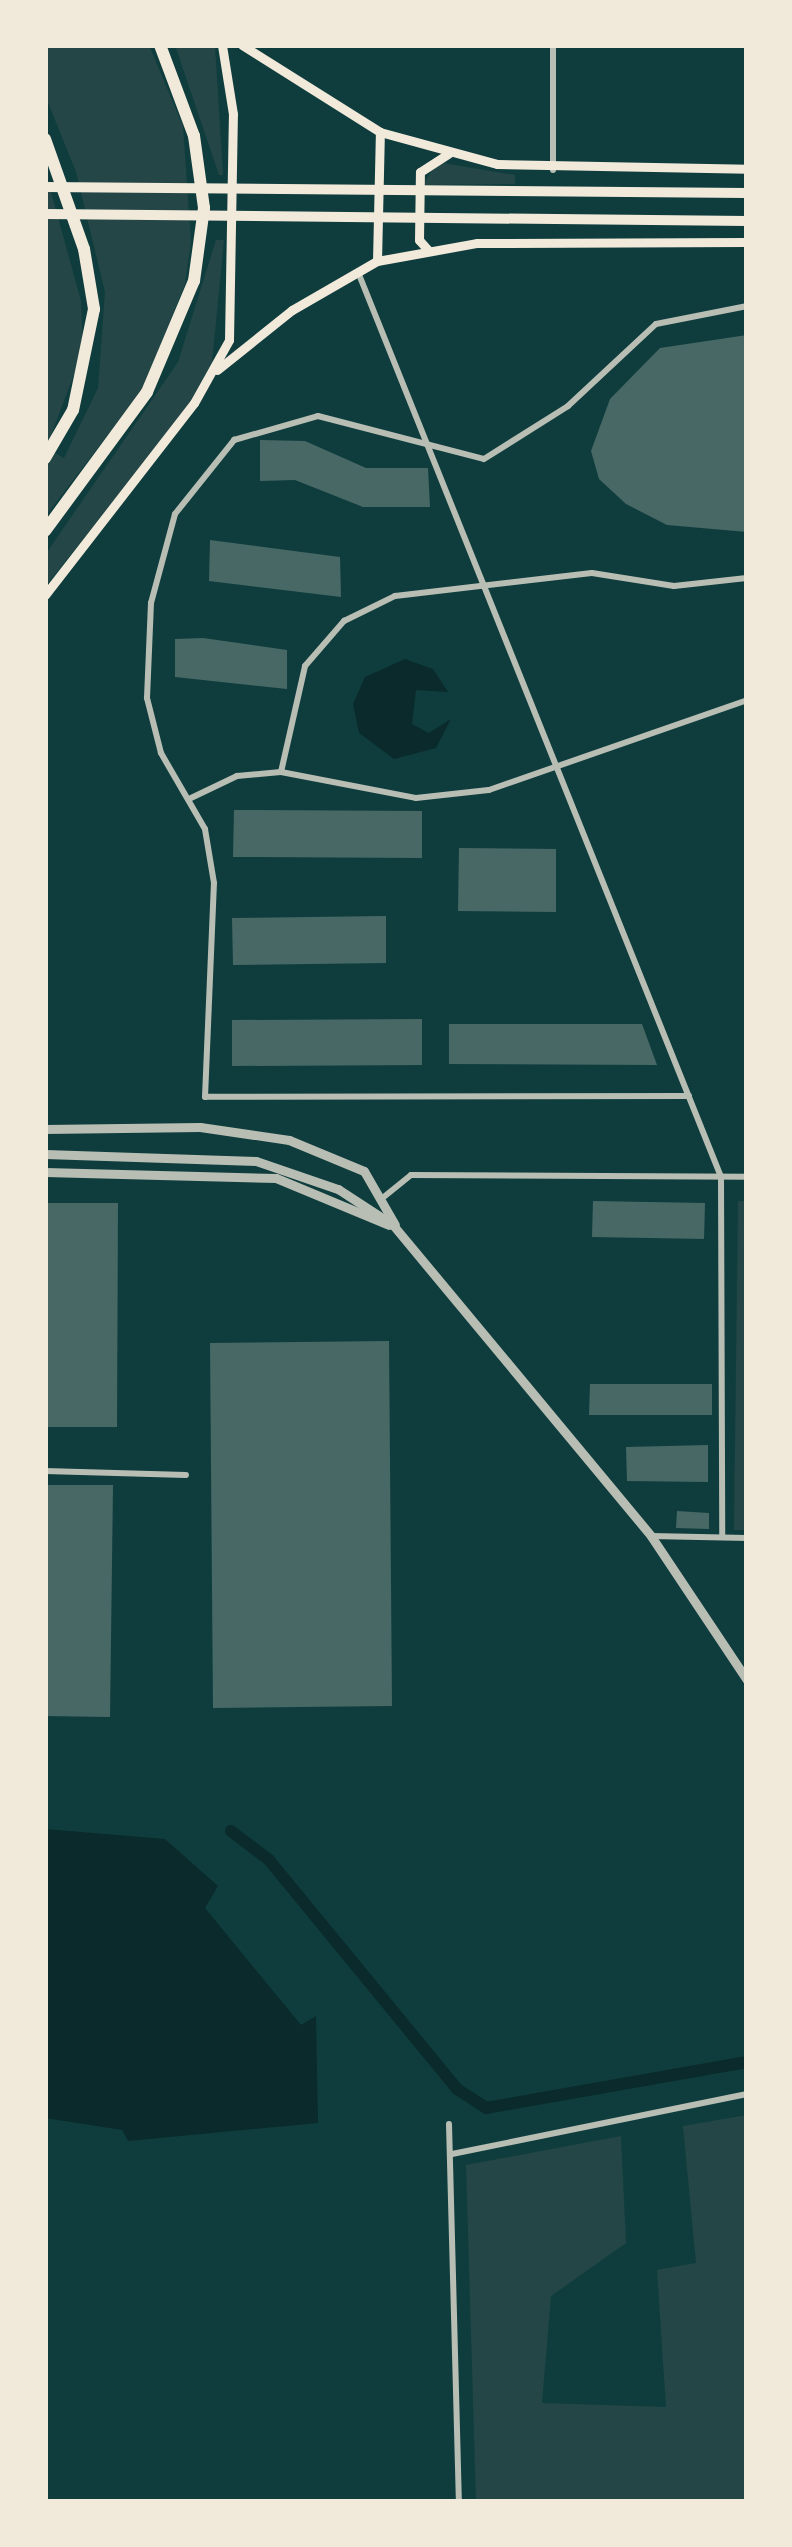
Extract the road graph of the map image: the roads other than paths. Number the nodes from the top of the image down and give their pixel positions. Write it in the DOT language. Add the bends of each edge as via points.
graph roads {
  1 [pos="160,45"];
  2 [pos="222,45"];
  3 [pos="242,45"];
  4 [pos="552,45"];
  5 [pos="380,132"];
  6 [pos="45,139"];
  7 [pos="450,152"];
  8 [pos="747,168"];
  9 [pos="553,170"];
  10 [pos="45,186"];
  11 [pos="747,193"];
  12 [pos="45,214"];
  13 [pos="747,221"];
  14 [pos="747,242"];
  15 [pos="428,250"];
  16 [pos="376,261"];
  17 [pos="357,271"];
  18 [pos="747,306"];
  19 [pos="215,372"];
  20 [pos="431,440"];
  21 [pos="48,454"];
  22 [pos="45,531"];
  23 [pos="747,578"];
  24 [pos="488,587"];
  25 [pos="45,595"];
  26 [pos="747,700"];
  27 [pos="560,766"];
  28 [pos="281,772"];
  29 [pos="191,798"];
  30 [pos="689,1096"];
  31 [pos="45,1129"];
  32 [pos="45,1154"];
  33 [pos="45,1172"];
  34 [pos="721,1177"];
  35 [pos="747,1177"];
  36 [pos="386,1196"];
  37 [pos="396,1228"];
  38 [pos="45,1471"];
  39 [pos="186,1475"];
  40 [pos="651,1536"];
  41 [pos="722,1537"];
  42 [pos="747,1538"];
  43 [pos="747,1680"];
  44 [pos="747,2094"];
  45 [pos="449,2124"];
  46 [pos="452,2154"];
  47 [pos="459,2502"];
  1 -- 22 [label="highway" via="196,154 204,208 194,282 148,392"];
  2 -- 19 [label="main road" via="233,114 232,274 229,340"];
  3 -- 5 [label="main road"];
  4 -- 9 [label="street"];
  5 -- 7 [label="main road"];
  5 -- 16 [label="main road"];
  6 -- 21 [label="highway" via="84,249 94,309 90,359"];
  7 -- 9 [label="main road"];
  7 -- 15 [label="main road" via="420,172 419,240"];
  8 -- 9 [label="main road"];
  10 -- 11 [label="main road"];
  12 -- 13 [label="main road"];
  14 -- 15 [label="main road"];
  15 -- 16 [label="main road"];
  16 -- 17 [label="main road"];
  17 -- 19 [label="main road"];
  17 -- 20 [label="street"];
  18 -- 20 [label="street" via="656,324 568,406 484,459"];
  19 -- 25 [label="main road"];
  20 -- 24 [label="street"];
  20 -- 29 [label="street" via="372,436 318,416 275,422 234,440 175,514 152,603 146,698 161,754"];
  23 -- 24 [label="street" via="674,586 592,573"];
  24 -- 27 [label="street"];
  24 -- 28 [label="street" via="454,583 395,596 344,621 306,666"];
  26 -- 27 [label="street"];
  27 -- 28 [label="street" via="489,790 416,798"];
  27 -- 30 [label="street"];
  28 -- 29 [label="street" via="237,776"];
  29 -- 30 [label="street" via="214,882 205,1097"];
  30 -- 34 [label="street"];
  31 -- 36 [label="street" via="200,1127 289,1140 364,1170"];
  32 -- 37 [label="street" via="206,1154 301,1174"];
  33 -- 37 [label="street" via="276,1178"];
  34 -- 35 [label="street"];
  34 -- 36 [label="street" via="411,1175"];
  34 -- 41 [label="street"];
  36 -- 37 [label="street"];
  37 -- 40 [label="street"];
  38 -- 39 [label="street"];
  40 -- 41 [label="street"];
  40 -- 43 [label="street"];
  41 -- 42 [label="street"];
  44 -- 46 [label="street"];
  45 -- 46 [label="street"];
  46 -- 47 [label="street"];
}
